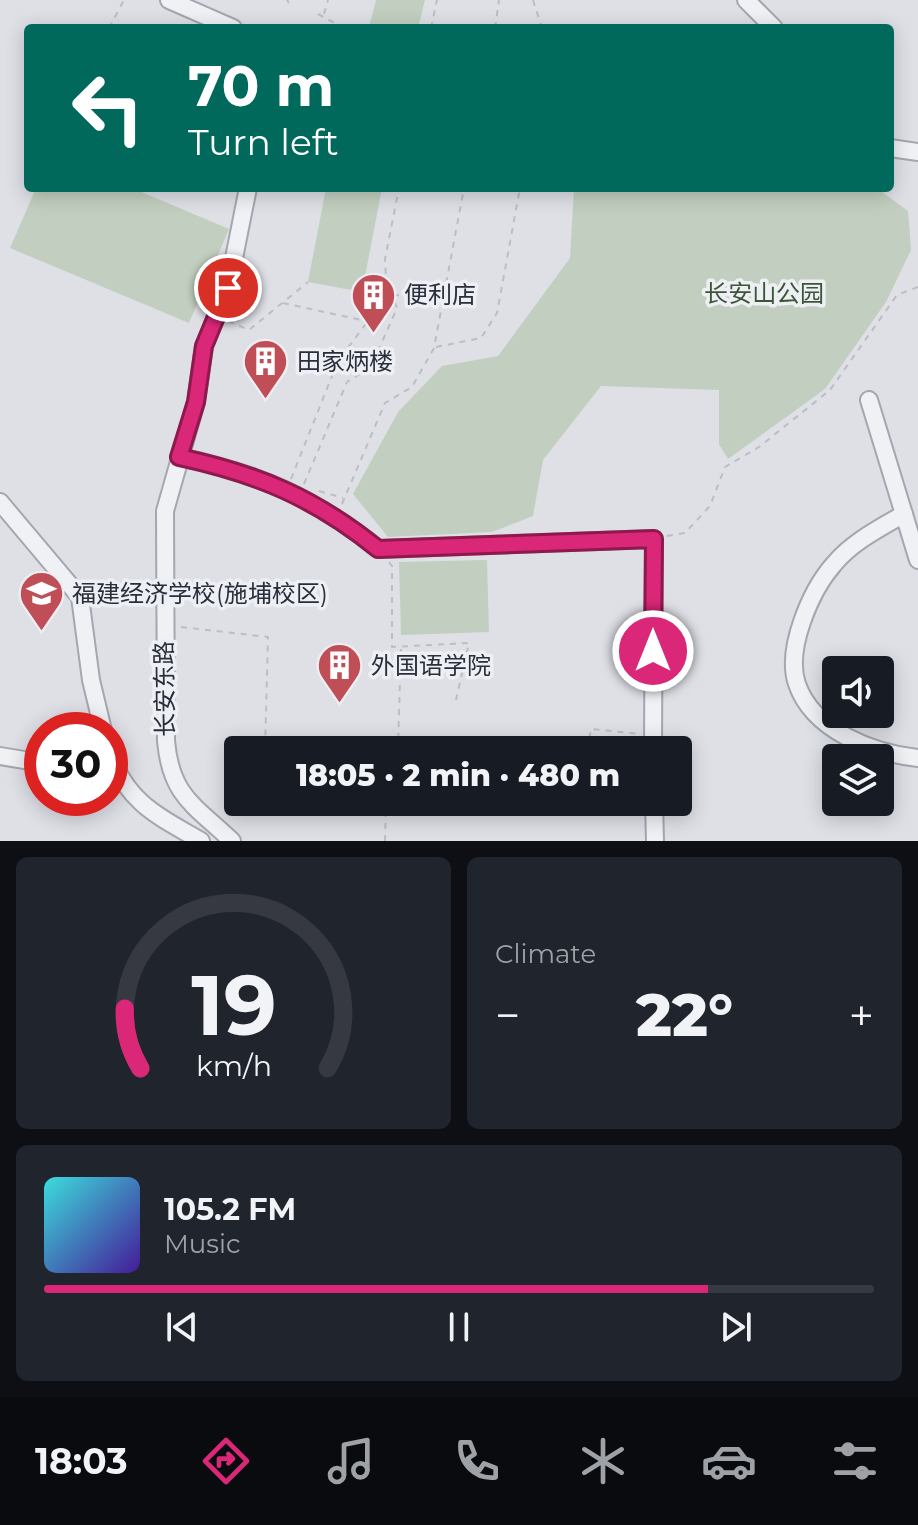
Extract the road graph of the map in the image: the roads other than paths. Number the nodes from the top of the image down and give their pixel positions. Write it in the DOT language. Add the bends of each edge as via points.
graph roads {
  1 [pos="169,0"];
  2 [pos="746,0"];
  3 [pos="224,24"];
  4 [pos="770,24"];
  5 [pos="894,149"];
  6 [pos="918,152"];
  7 [pos="247,192"];
  8 [pos="869,400"];
  9 [pos="179,457"];
  10 [pos="0,502"];
  11 [pos="904,514"];
  12 [pos="918,560"];
  13 [pos="99,712"];
  14 [pos="653,736"];
  15 [pos="0,756"];
  16 [pos="918,758"];
  17 [pos="24,760"];
  18 [pos="128,791"];
  19 [pos="128,797"];
  20 [pos="141,805"];
  21 [pos="654,816"];
  22 [pos="201,841"];
  23 [pos="232,841"];
  24 [pos="655,841"];
  1 -- 3 [label="street"];
  2 -- 4 [label="street"];
  5 -- 6 [label="street"];
  7 -- 9 [label="street, 长安东路" via="228,288 204,346 196,402"];
  8 -- 11 [label="street"];
  9 -- 14 [label="street" via="295,487 378,549 654,539"];
  9 -- 23 [label="street, 长安东路" via="165,511 166,741 178,790"];
  10 -- 13 [label="street" via="80,597"];
  11 -- 12 [label="street"];
  11 -- 16 [label="street" via="862,538 834,563 813,594 797,637 796,683 822,721 856,741"];
  15 -- 17 [label="street"];
  18 -- 20 [label="street"];
  19 -- 20 [label="street"];
  20 -- 22 [label="street"];
  21 -- 24 [label="street"];
}
